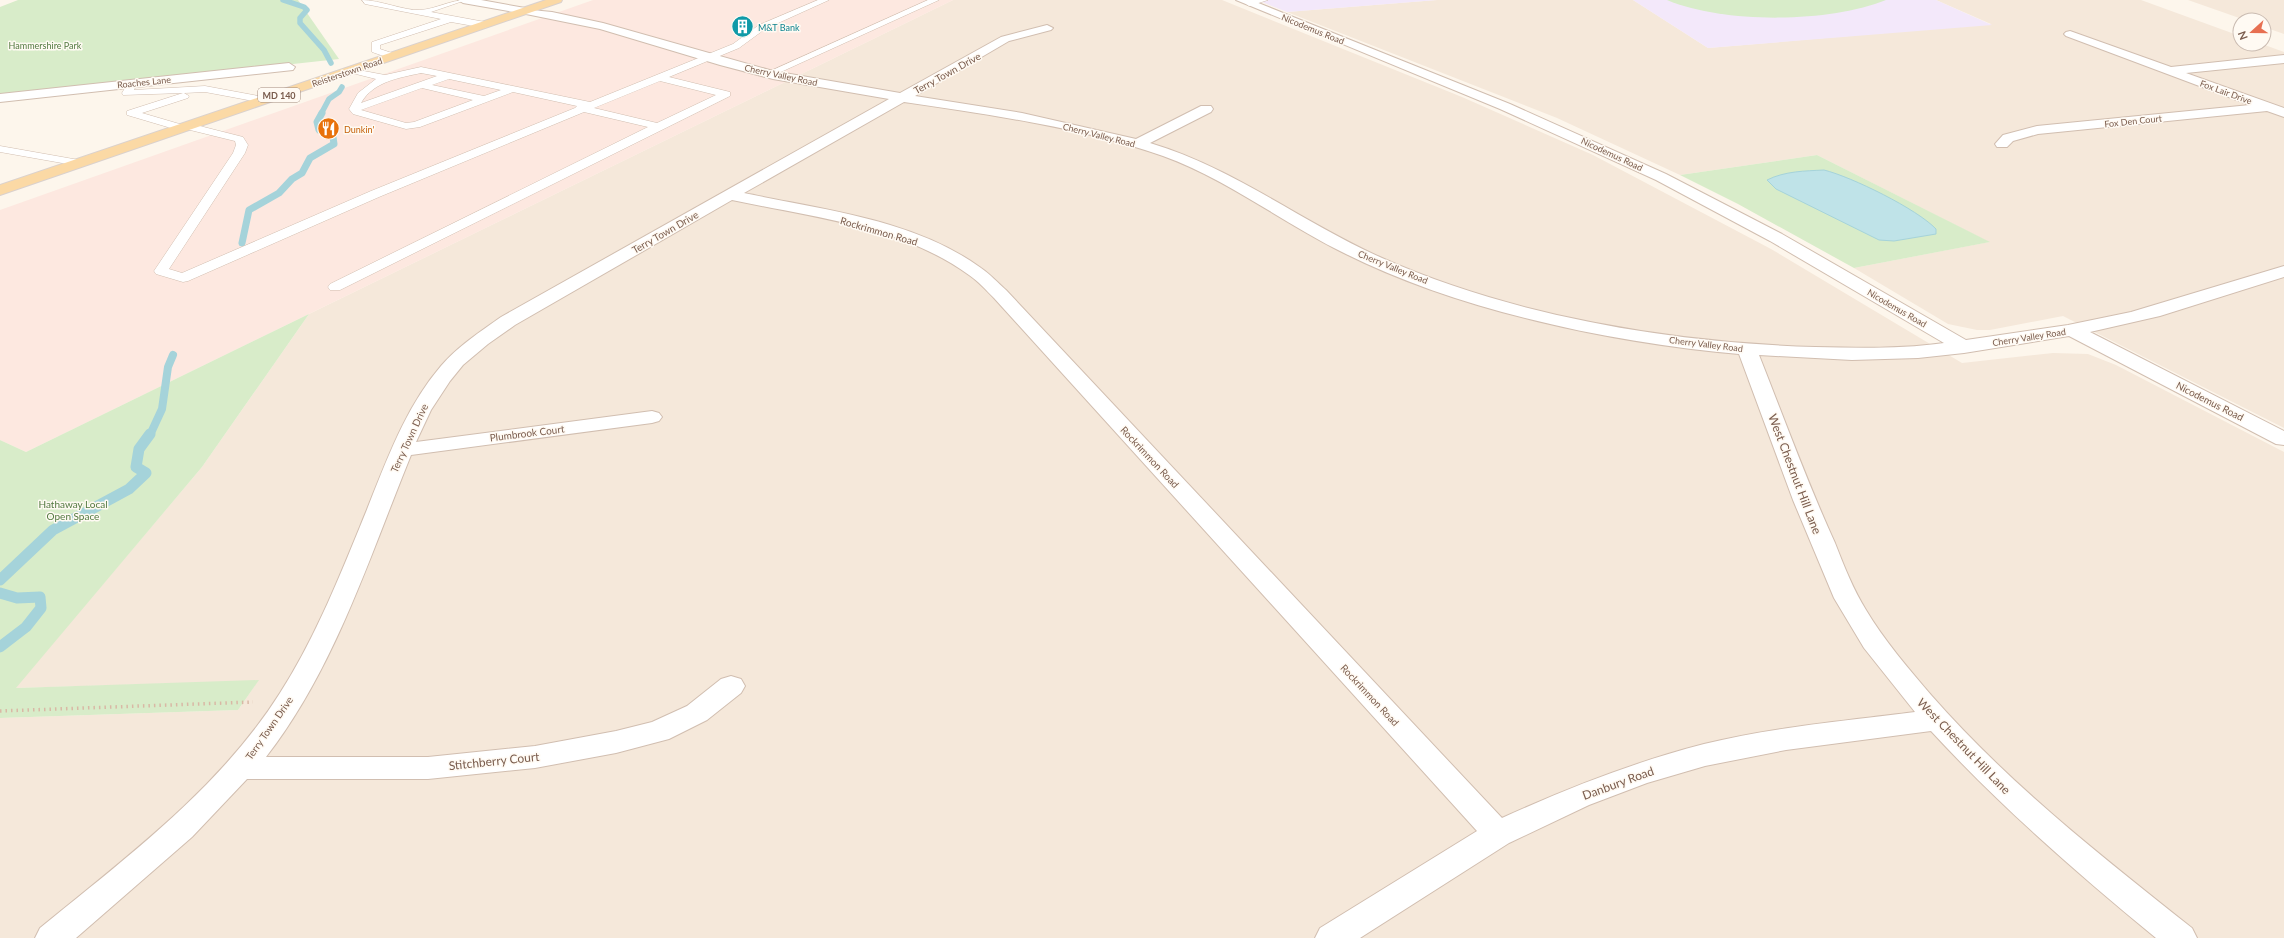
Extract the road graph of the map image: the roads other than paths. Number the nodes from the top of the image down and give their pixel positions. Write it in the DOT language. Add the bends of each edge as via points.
graph roads {
  1 [pos="369,0"];
  2 [pos="463,0"];
  3 [pos="557,0"];
  4 [pos="825,0"];
  5 [pos="935,0"];
  6 [pos="1264,0"];
  7 [pos="1245,2"];
  8 [pos="525,11"];
  9 [pos="420,12"];
  10 [pos="451,19"];
  11 [pos="485,25"];
  12 [pos="1047,28"];
  13 [pos="2070,34"];
  14 [pos="392,56"];
  15 [pos="704,58"];
  16 [pos="2284,59"];
  17 [pos="289,67"];
  18 [pos="350,70"];
  19 [pos="2168,70"];
  20 [pos="769,74"];
  21 [pos="447,76"];
  22 [pos="657,77"];
  23 [pos="385,78"];
  24 [pos="132,83"];
  25 [pos="421,85"];
  26 [pos="205,89"];
  27 [pos="513,89"];
  28 [pos="903,97"];
  29 [pos="0,98"];
  30 [pos="264,100"];
  31 [pos="486,100"];
  32 [pos="584,107"];
  33 [pos="2268,107"];
  34 [pos="1206,108"];
  35 [pos="354,109"];
  36 [pos="2284,113"];
  37 [pos="658,126"];
  38 [pos="184,127"];
  39 [pos="1136,144"];
  40 [pos="2002,144"];
  41 [pos="0,149"];
  42 [pos="79,163"];
  43 [pos="0,190"];
  44 [pos="730,195"];
  45 [pos="2284,271"];
  46 [pos="335,287"];
  47 [pos="2072,330"];
  48 [pos="1964,347"];
  49 [pos="1747,350"];
  50 [pos="652,417"];
  51 [pos="2284,439"];
  52 [pos="402,450"];
  53 [pos="731,686"];
  54 [pos="1936,720"];
  55 [pos="240,768"];
  56 [pos="1498,834"];
  57 [pos="52,938"];
  58 [pos="1332,938"];
  59 [pos="2180,938"];
  1 -- 9 [label="lane" via="365,1"];
  2 -- 8 [label="street, Cherry Valley Road"];
  2 -- 9 [label="lane"];
  3 -- 8 [label="main road, Reisterstown Road / MD 140"];
  4 -- 15 [label="lane" via="762,27 743,42"];
  5 -- 20 [label="lane"];
  6 -- 7 [label="lane"];
  7 -- 48 [label="street, Nicodemus Road" via="1476,94 1662,177 1789,246"];
  8 -- 11 [label="main road, Reisterstown Road / MD 140"];
  8 -- 15 [label="street, Cherry Valley Road" via="579,21"];
  9 -- 10 [label="lane"];
  10 -- 11 [label="lane"];
  10 -- 14 [label="lane" via="375,44 375,50"];
  11 -- 14 [label="main road, Reisterstown Road / MD 140"];
  12 -- 28 [label="street, Terry Town Drive" via="1005,39"];
  13 -- 19 [label="street, Fox Lair Drive"];
  14 -- 18 [label="main road, Reisterstown Road / MD 140"];
  15 -- 20 [label="street, Cherry Valley Road"];
  15 -- 22 [label="lane"];
  16 -- 19 [label="street, Fox Lair Drive"];
  17 -- 24 [label="street, Roaches Lane"];
  18 -- 23 [label="lane"];
  18 -- 30 [label="main road, Reisterstown Road / MD 140"];
  19 -- 33 [label="street, Fox Lair Drive"];
  20 -- 28 [label="street, Cherry Valley Road"];
  21 -- 23 [label="lane" via="421,70"];
  21 -- 25 [label="lane"];
  21 -- 27 [label="lane"];
  22 -- 32 [label="lane"];
  22 -- 37 [label="lane" via="726,94"];
  23 -- 35 [label="lane" via="370,86 355,104"];
  24 -- 26 [label="lane" via="127,92"];
  24 -- 29 [label="street, Roaches Lane"];
  25 -- 31 [label="lane"];
  25 -- 35 [label="lane"];
  26 -- 30 [label="lane"];
  26 -- 38 [label="lane" via="131,113"];
  27 -- 31 [label="lane"];
  27 -- 32 [label="lane"];
  28 -- 39 [label="street, Cherry Valley Road" via="1100,133"];
  28 -- 44 [label="street, Terry Town Drive"];
  30 -- 38 [label="main road, Reisterstown Road / MD 140"];
  31 -- 35 [label="lane" via="425,124 406,126"];
  32 -- 37 [label="lane"];
  32 -- 38 [label="lane" via="183,278 161,271 242,145 239,139 230,136"];
  33 -- 36 [label="street, Fox Lair Drive"];
  33 -- 40 [label="street, Fox Den Court" via="2037,130 2008,138"];
  34 -- 39 [label="street"];
  37 -- 46 [label="lane"];
  38 -- 42 [label="main road, Reisterstown Road / MD 140"];
  39 -- 49 [label="street, Cherry Valley Road" via="1207,169 1331,241 1378,263 1436,285 1495,304 1572,322 1655,338"];
  41 -- 42 [label="lane"];
  42 -- 43 [label="main road, Reisterstown Road / MD 140"];
  44 -- 52 [label="street, Terry Town Drive" via="508,321 471,348 444,375 423,405"];
  44 -- 56 [label="street, Rockrimmon Road" via="892,232 924,243 975,271 1005,300"];
  45 -- 47 [label="street, Cherry Valley Road" via="2201,298"];
  47 -- 48 [label="street, Cherry Valley Road"];
  47 -- 51 [label="street, Nicodemus Road"];
  48 -- 49 [label="street, Cherry Valley Road" via="1866,354"];
  49 -- 54 [label="street, West Chestnut Hill Lane" via="1811,518 1855,613 1891,664"];
  50 -- 52 [label="street, Plumbrook Court"];
  52 -- 55 [label="street, Terry Town Drive" via="355,569 317,651 289,700"];
  53 -- 55 [label="street, Stitchberry Court" via="697,712 659,731 536,757 428,768"];
  54 -- 56 [label="street, Danbury Road" via="1786,739 1705,755 1640,774 1578,797"];
  54 -- 59 [label="street, West Chestnut Hill Lane" via="2006,791 2091,866"];
  55 -- 57 [label="street, Terry Town Drive" via="163,844"];
  56 -- 58 [label="street, Danbury Road"];
}
